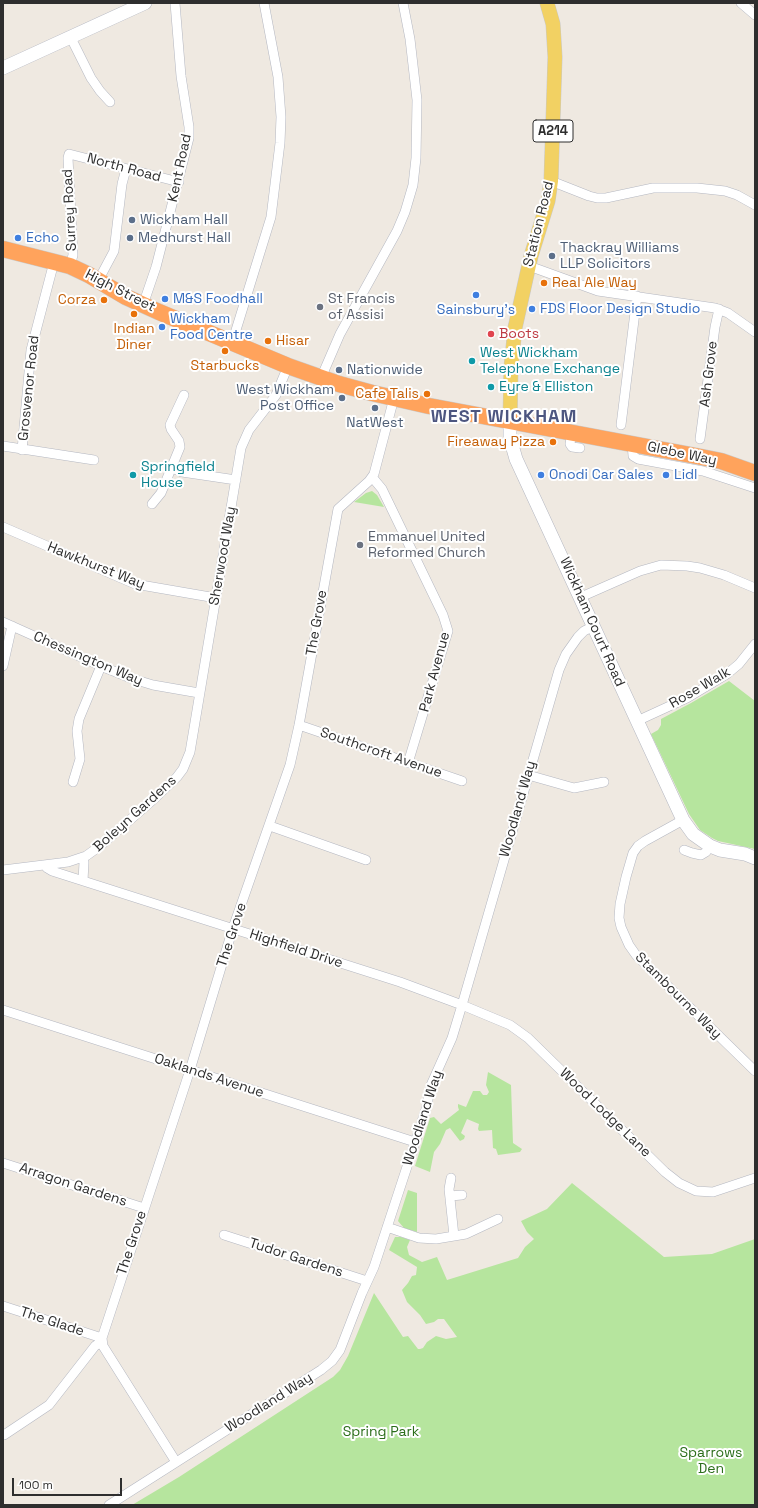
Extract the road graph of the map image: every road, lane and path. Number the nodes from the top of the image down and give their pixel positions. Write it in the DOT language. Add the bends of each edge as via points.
graph roads {
  1 [pos="145,3"];
  2 [pos="176,3"];
  3 [pos="264,3"];
  4 [pos="403,3"];
  5 [pos="547,3"];
  6 [pos="741,3"];
  7 [pos="755,15"];
  8 [pos="70,36"];
  9 [pos="3,68"];
  10 [pos="110,102"];
  11 [pos="70,154"];
  12 [pos="126,168"];
  13 [pos="550,181"];
  14 [pos="179,182"];
  15 [pos="755,205"];
  16 [pos="3,249"];
  17 [pos="54,262"];
  18 [pos="70,266"];
  19 [pos="529,266"];
  20 [pos="98,281"];
  21 [pos="637,296"];
  22 [pos="143,305"];
  23 [pos="719,309"];
  24 [pos="755,332"];
  25 [pos="232,343"];
  26 [pos="288,366"];
  27 [pos="321,378"];
  28 [pos="184,395"];
  29 [pos="394,398"];
  30 [pos="510,421"];
  31 [pos="621,425"];
  32 [pos="572,432"];
  33 [pos="700,439"];
  34 [pos="3,446"];
  35 [pos="580,448"];
  36 [pos="22,450"];
  37 [pos="94,460"];
  38 [pos="712,466"];
  39 [pos="172,468"];
  40 [pos="755,473"];
  41 [pos="372,477"];
  42 [pos="236,480"];
  43 [pos="755,488"];
  44 [pos="152,504"];
  45 [pos="3,528"];
  46 [pos="755,588"];
  47 [pos="581,597"];
  48 [pos="216,598"];
  49 [pos="3,622"];
  50 [pos="12,626"];
  51 [pos="594,626"];
  52 [pos="755,644"];
  53 [pos="3,666"];
  54 [pos="101,666"];
  55 [pos="199,693"];
  56 [pos="637,721"];
  57 [pos="300,725"];
  58 [pos="188,759"];
  59 [pos="408,763"];
  60 [pos="528,775"];
  61 [pos="462,781"];
  62 [pos="72,782"];
  63 [pos="604,782"];
  64 [pos="684,820"];
  65 [pos="270,826"];
  66 [pos="710,846"];
  67 [pos="684,850"];
  68 [pos="83,858"];
  69 [pos="755,858"];
  70 [pos="366,860"];
  71 [pos="45,865"];
  72 [pos="3,870"];
  73 [pos="83,881"];
  74 [pos="233,928"];
  75 [pos="462,1005"];
  76 [pos="3,1010"];
  77 [pos="190,1070"];
  78 [pos="755,1071"];
  79 [pos="415,1142"];
  80 [pos="3,1163"];
  81 [pos="451,1178"];
  82 [pos="755,1178"];
  83 [pos="462,1195"];
  84 [pos="450,1196"];
  85 [pos="144,1208"];
  86 [pos="498,1219"];
  87 [pos="387,1227"];
  88 [pos="224,1235"];
  89 [pos="454,1236"];
  90 [pos="367,1281"];
  91 [pos="3,1306"];
  92 [pos="102,1340"];
  93 [pos="5,1436"];
  94 [pos="176,1462"];
  95 [pos="109,1505"];
  1 -- 8 [label="street"];
  2 -- 14 [label="street, Kent Road" via="180,76 189,133"];
  3 -- 25 [label="street" via="280,92 281,124 271,217"];
  4 -- 27 [label="street" via="417,100 413,185 397,231 340,334"];
  5 -- 13 [label="main road, Station Road / A214" via="553,24 555,57"];
  6 -- 7 [label="street"];
  8 -- 9 [label="street"];
  8 -- 10 [label="street" via="91,78"];
  11 -- 12 [label="street, North Road"];
  11 -- 18 [label="street, Surrey Road" via="68,158 73,254"];
  12 -- 14 [label="street, North Road"];
  12 -- 20 [label="street" via="114,251"];
  13 -- 15 [label="street" via="597,198 647,188 697,188 725,191"];
  13 -- 19 [label="main road, Station Road / A214" via="546,208"];
  14 -- 22 [label="street, Kent Road"];
  16 -- 17 [label="highway, High Street"];
  17 -- 18 [label="highway, High Street"];
  17 -- 36 [label="street, Grosvenor Road" via="31,350"];
  18 -- 20 [label="highway, High Street"];
  19 -- 21 [label="street" via="598,292"];
  19 -- 30 [label="main road, Station Road / A214" via="513,346"];
  20 -- 22 [label="highway, High Street"];
  21 -- 23 [label="street"];
  21 -- 31 [label="street"];
  22 -- 25 [label="highway, High Street"];
  23 -- 24 [label="street"];
  23 -- 33 [label="street, Ash Grove"];
  25 -- 26 [label="highway, High Street"];
  26 -- 27 [label="highway, High Street"];
  26 -- 42 [label="street, Sherwood Way" via="273,400 246,436 241,448"];
  27 -- 29 [label="highway, High Street"];
  28 -- 39 [label="street" via="170,425 180,444"];
  29 -- 30 [label="highway, High Street"];
  29 -- 41 [label="street, The Grove"];
  30 -- 32 [label="highway, Glebe Way"];
  30 -- 47 [label="street, Wickham Court Road" via="510,438 516,459"];
  32 -- 35 [label="street" via="570,444 572,447"];
  32 -- 38 [label="highway, Glebe Way" via="632,443"];
  34 -- 36 [label="street, Grosvenor Road"];
  36 -- 37 [label="street"];
  38 -- 40 [label="highway, Glebe Way"];
  38 -- 43 [label="street, Glebe Way"];
  39 -- 42 [label="street" via="182,472"];
  39 -- 44 [label="street" via="161,493"];
  41 -- 57 [label="street, The Grove" via="338,509"];
  41 -- 59 [label="street, Park Avenue" via="382,489 448,627 448,635"];
  42 -- 48 [label="street, Sherwood Way"];
  45 -- 48 [label="street, Hawkhurst Way" via="135,584"];
  46 -- 47 [label="street" via="700,568 661,565 640,571"];
  47 -- 51 [label="street, Wickham Court Road"];
  48 -- 55 [label="street, Sherwood Way"];
  49 -- 50 [label="street, Chessington Way"];
  50 -- 53 [label="street"];
  50 -- 54 [label="street, Chessington Way"];
  51 -- 56 [label="street, Wickham Court Road"];
  51 -- 60 [label="street, Woodland Way" via="580,634 564,658"];
  52 -- 56 [label="street, Rose Walk" via="727,674 687,698"];
  54 -- 55 [label="street, Chessington Way" via="145,683"];
  54 -- 62 [label="street" via="79,719 77,731 80,759"];
  55 -- 58 [label="street, Sherwood Way"];
  56 -- 64 [label="street, Wickham Court Road"];
  57 -- 59 [label="street, Southcroft Avenue"];
  57 -- 65 [label="street, The Grove" via="289,770"];
  58 -- 68 [label="street, Boleyn Gardens" via="174,781"];
  59 -- 61 [label="street, Southcroft Avenue"];
  60 -- 63 [label="street" via="574,788"];
  60 -- 75 [label="street, Woodland Way"];
  64 -- 66 [label="street, Wickham Court Road" via="697,837"];
  64 -- 78 [label="street, Stambourne Way" via="645,841 635,850 620,904 621,927 636,955"];
  65 -- 70 [label="street"];
  65 -- 74 [label="street, The Grove"];
  66 -- 67 [label="street" via="705,853 699,855"];
  66 -- 69 [label="street"];
  68 -- 71 [label="street, Boleyn Gardens"];
  68 -- 73 [label="street"];
  71 -- 72 [label="street, Boleyn Gardens"];
  71 -- 73 [label="street, Highfield Drive" via="49,870"];
  73 -- 74 [label="street, Highfield Drive"];
  74 -- 75 [label="street, Highfield Drive" via="400,982"];
  74 -- 77 [label="street, The Grove"];
  75 -- 79 [label="street, Woodland Way" via="452,1038 432,1081"];
  75 -- 82 [label="street, Wood Lodge Lane" via="510,1025 522,1033 665,1172 683,1186 700,1192 713,1192"];
  76 -- 77 [label="street, Oaklands Avenue"];
  77 -- 79 [label="street, Oaklands Avenue"];
  77 -- 85 [label="street, The Grove"];
  79 -- 87 [label="street, Woodland Way"];
  80 -- 85 [label="street, Arragon Gardens"];
  81 -- 84 [label="street"];
  83 -- 84 [label="street"];
  84 -- 89 [label="street"];
  85 -- 92 [label="street, The Grove"];
  86 -- 89 [label="street" via="472,1232"];
  87 -- 89 [label="street" via="424,1239"];
  87 -- 90 [label="street, Woodland Way"];
  88 -- 90 [label="street, Tudor Gardens"];
  90 -- 94 [label="street, Woodland Way" via="340,1350 329,1364"];
  91 -- 92 [label="street, The Glade"];
  92 -- 93 [label="street" via="50,1405"];
  92 -- 94 [label="street"];
  94 -- 95 [label="street, Woodland Way"];
}
